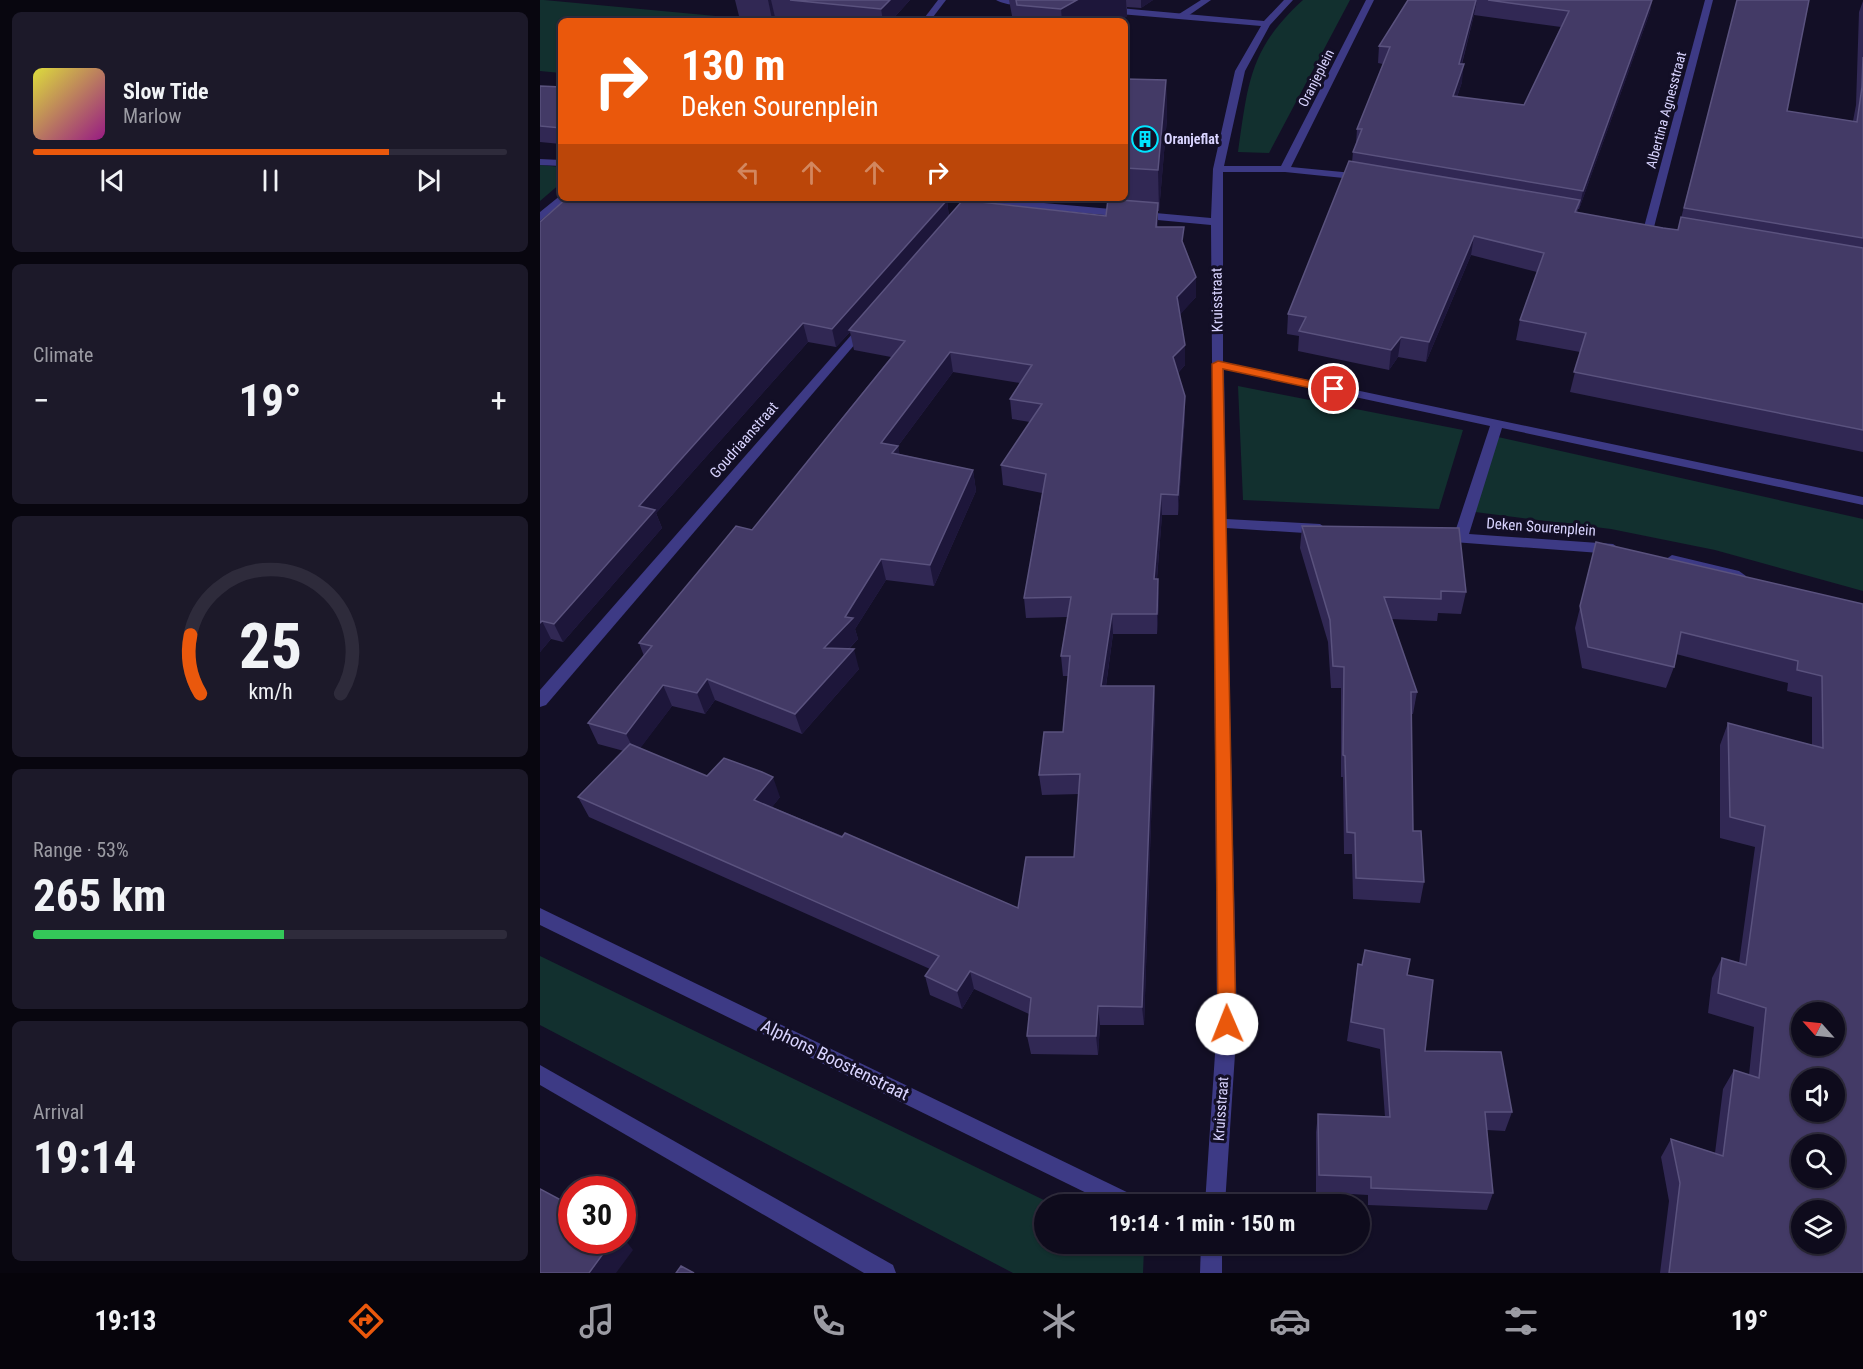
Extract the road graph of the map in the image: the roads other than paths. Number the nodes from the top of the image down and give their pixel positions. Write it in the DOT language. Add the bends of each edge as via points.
graph roads {
  1 [pos="942,0"];
  2 [pos="1000,0"];
  3 [pos="1207,0"];
  4 [pos="1289,0"];
  5 [pos="1370,0"];
  6 [pos="1709,0"];
  7 [pos="1036,3"];
  8 [pos="1095,9"];
  9 [pos="1182,16"];
  10 [pos="928,18"];
  11 [pos="1266,24"];
  12 [pos="540,162"];
  13 [pos="558,163"];
  14 [pos="1218,169"];
  15 [pos="1285,169"];
  16 [pos="1380,180"];
  17 [pos="559,201"];
  18 [pos="962,201"];
  19 [pos="540,218"];
  20 [pos="1216,222"];
  21 [pos="1637,225"];
  22 [pos="873,316"];
  23 [pos="1218,364"];
  24 [pos="1497,424"];
  25 [pos="1863,501"];
  26 [pos="1218,523"];
  27 [pos="1334,530"];
  28 [pos="1426,535"];
  29 [pos="1461,537"];
  30 [pos="1632,553"];
  31 [pos="1655,557"];
  32 [pos="1754,581"];
  33 [pos="540,701"];
  34 [pos="540,916"];
  35 [pos="540,1074"];
  36 [pos="1110,1194"];
  37 [pos="1216,1194"];
  38 [pos="1212,1254"];
  39 [pos="885,1273"];
  40 [pos="1211,1273"];
  1 -- 10 [label="street"];
  2 -- 7 [label="street"];
  3 -- 9 [label="street"];
  4 -- 11 [label="street"];
  5 -- 15 [label="street, Oranjeplein"];
  6 -- 21 [label="street, Albertina Agnesstraat" via="1654,228"];
  8 -- 9 [label="street"];
  9 -- 11 [label="street"];
  11 -- 14 [label="street" via="1240,71"];
  12 -- 13 [label="street"];
  14 -- 15 [label="street"];
  14 -- 20 [label="street"];
  15 -- 16 [label="street"];
  17 -- 19 [label="street"];
  18 -- 20 [label="street"];
  20 -- 23 [label="street, Kruisstraat"];
  22 -- 33 [label="street, Goudriaanstraat"];
  23 -- 24 [label="street"];
  23 -- 26 [label="street, Kruisstraat"];
  24 -- 25 [label="street"];
  24 -- 29 [label="street, Deken Sourenplein"];
  26 -- 27 [label="street"];
  26 -- 37 [label="street, Kruisstraat" via="1227,1024"];
  28 -- 29 [label="street, Deken Sourenplein"];
  29 -- 30 [label="street, Deken Sourenplein"];
  31 -- 32 [label="street"];
  34 -- 36 [label="street, Alphons Boostenstraat"];
  35 -- 39 [label="street"];
  38 -- 40 [label="street"];
}
